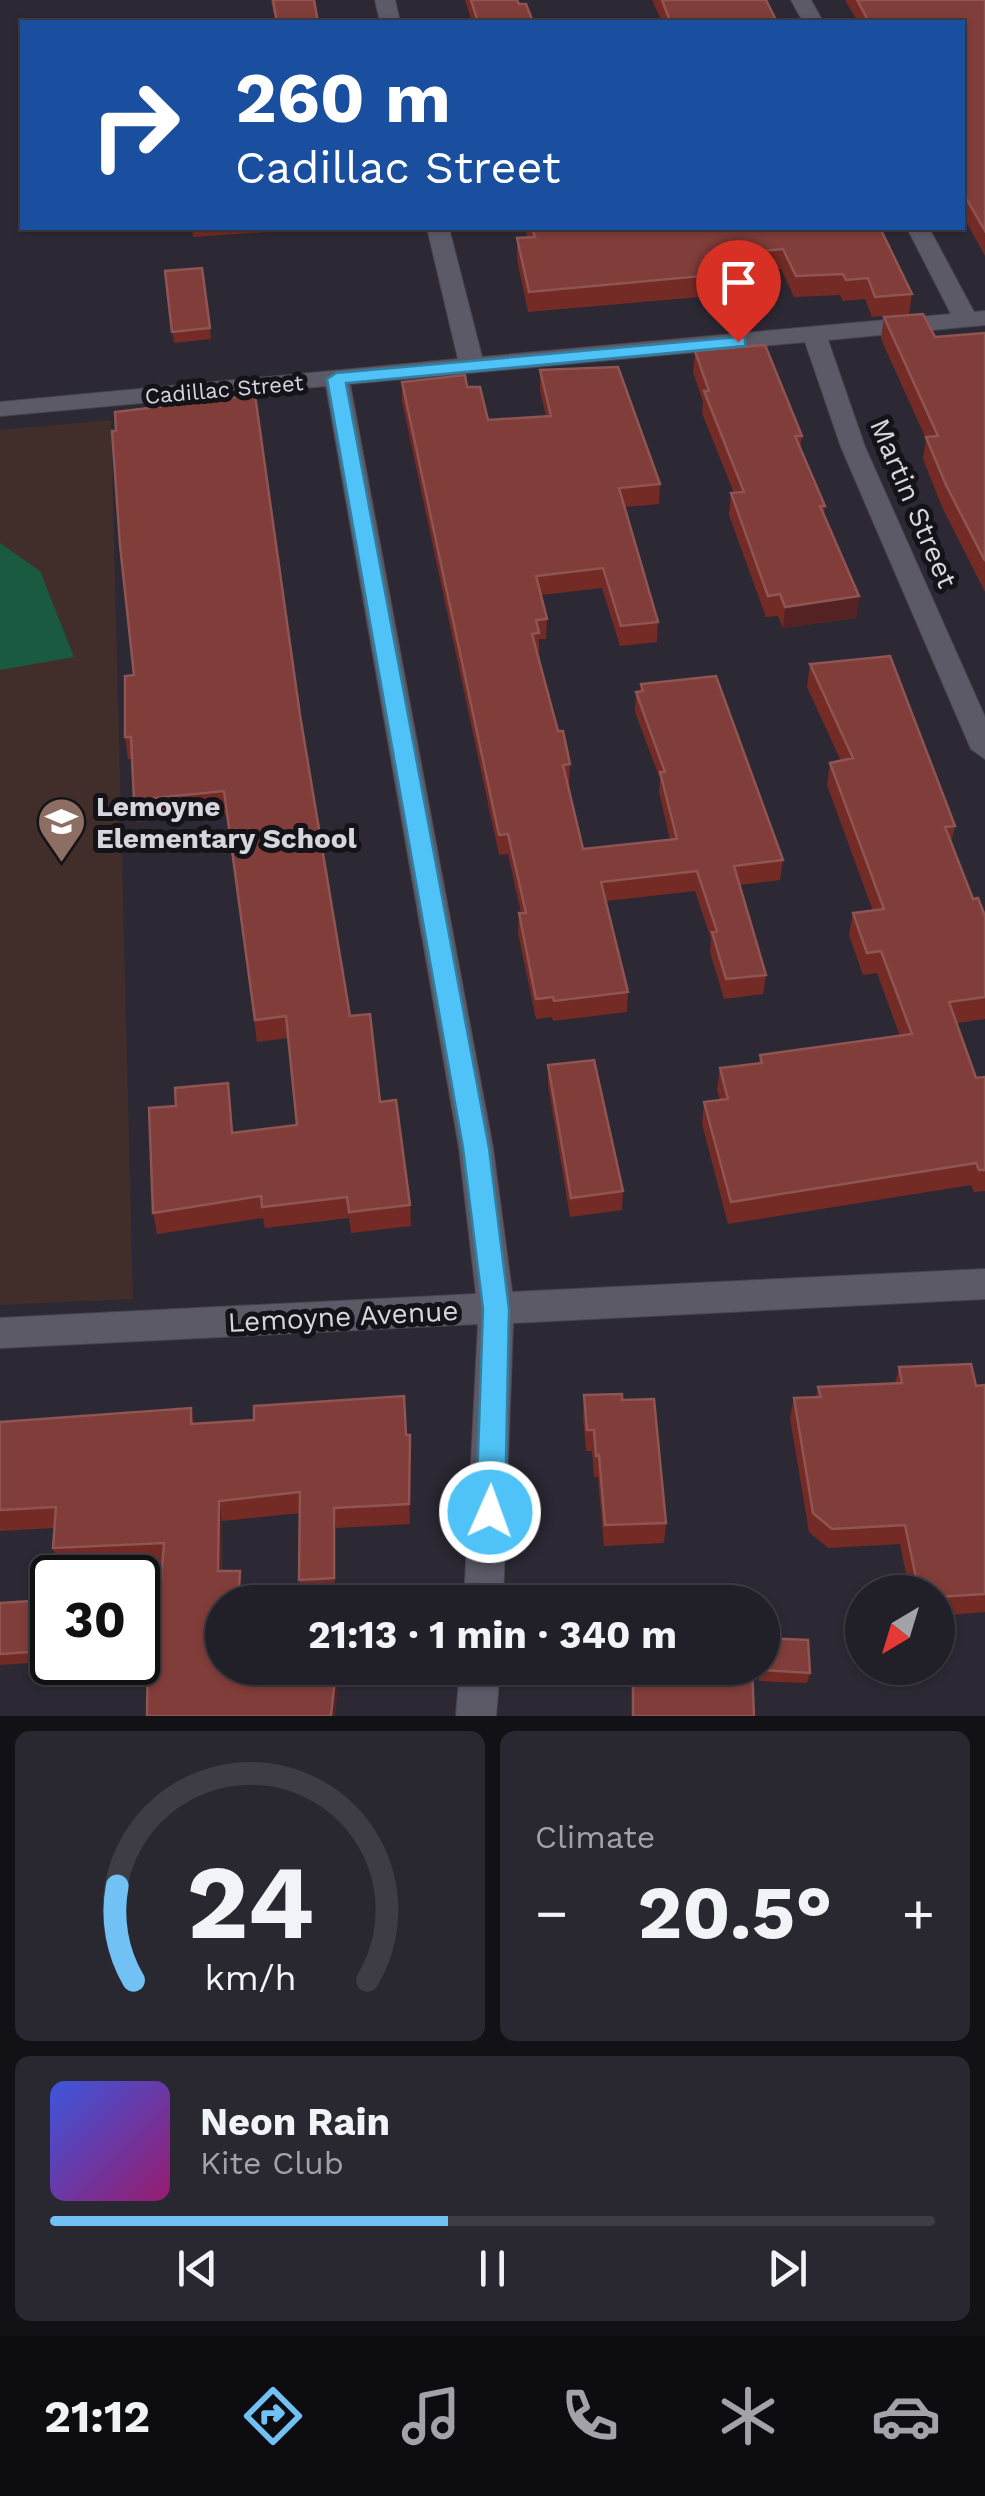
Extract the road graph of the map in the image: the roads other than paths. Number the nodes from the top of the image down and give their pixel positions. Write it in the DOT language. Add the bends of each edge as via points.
graph roads {
  1 [pos="438,230"];
  2 [pos="919,230"];
  3 [pos="975,319"];
  4 [pos="815,335"];
  5 [pos="472,367"];
  6 [pos="336,379"];
  7 [pos="0,409"];
  8 [pos="985,749"];
  9 [pos="985,1284"];
  10 [pos="496,1309"];
  11 [pos="0,1333"];
  12 [pos="485,1585"];
  13 [pos="479,1685"];
  14 [pos="476,1716"];
  1 -- 5 [label="street"];
  2 -- 3 [label="street"];
  3 -- 4 [label="street, Cadillac Street"];
  4 -- 5 [label="street, Cadillac Street"];
  4 -- 8 [label="street, Martin Street" via="853,447"];
  5 -- 6 [label="street, Cadillac Street"];
  6 -- 7 [label="street, Cadillac Street"];
  6 -- 10 [label="street" via="476,1148"];
  9 -- 10 [label="street, Lemoyne Avenue"];
  10 -- 11 [label="street, Lemoyne Avenue"];
  10 -- 12 [label="street"];
  13 -- 14 [label="street"];
}
